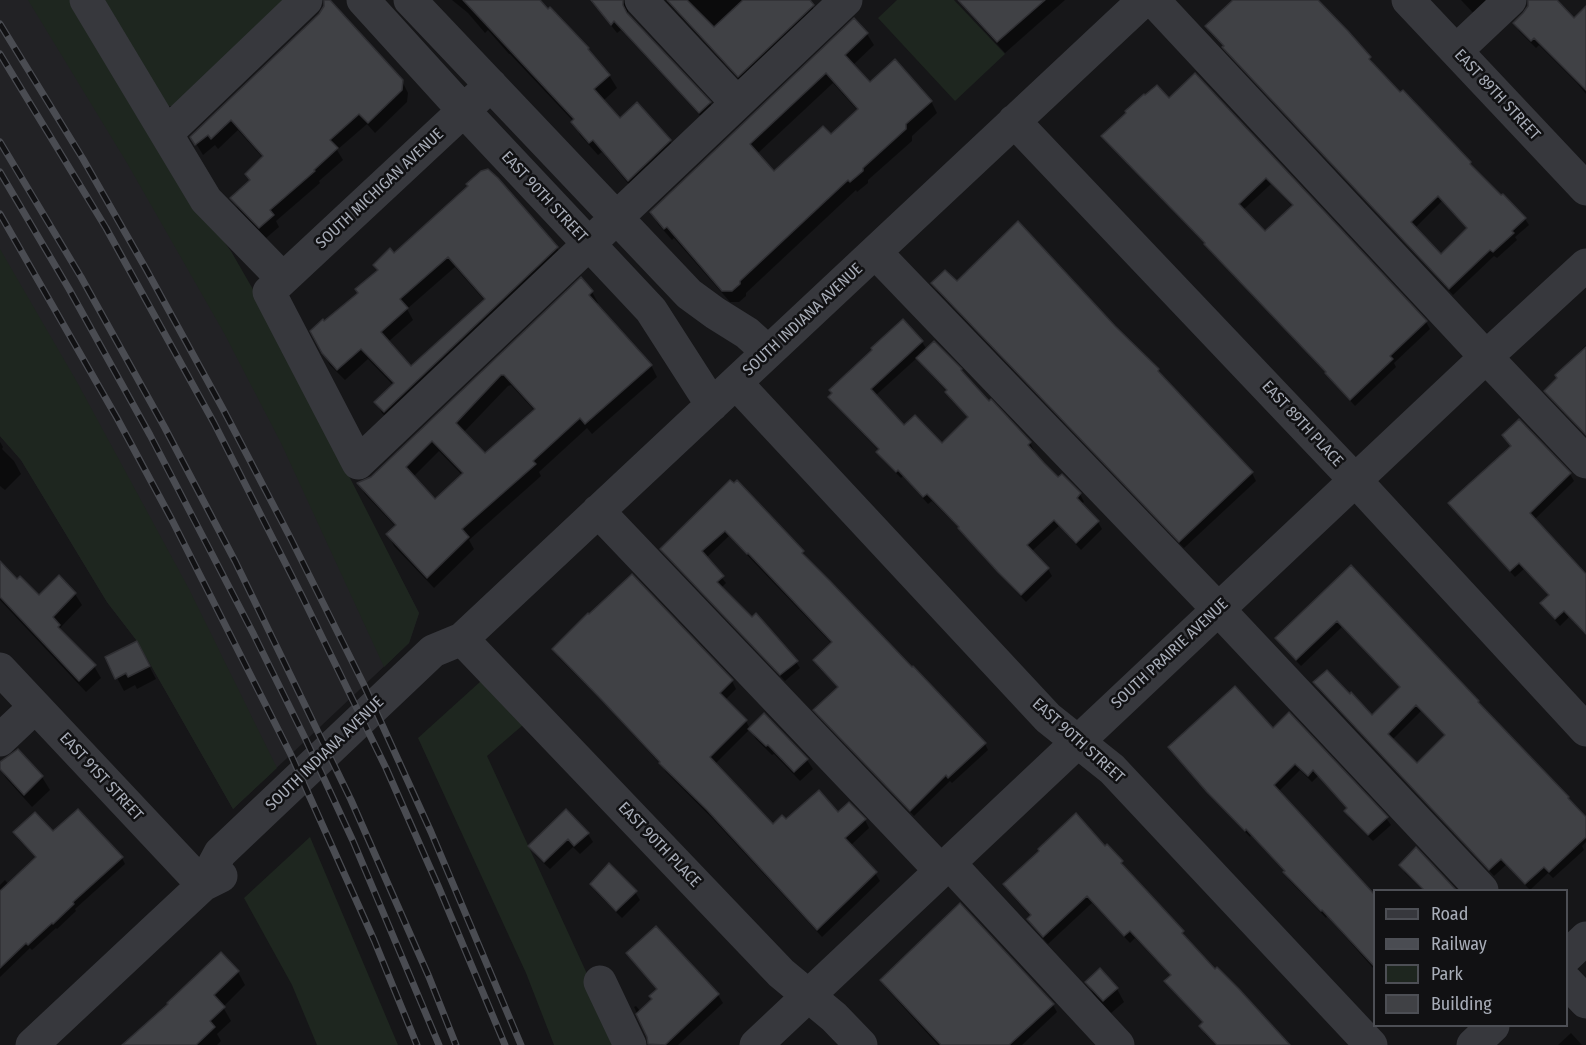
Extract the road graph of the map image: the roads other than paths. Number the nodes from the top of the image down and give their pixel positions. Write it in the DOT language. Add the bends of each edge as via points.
graph roads {
  1 [pos="86,0"];
  2 [pos="306,0"];
  3 [pos="363,0"];
  4 [pos="410,0"];
  5 [pos="640,0"];
  6 [pos="846,0"];
  7 [pos="1144,0"];
  8 [pos="1154,0"];
  9 [pos="1408,0"];
  10 [pos="1510,0"];
  11 [pos="1455,51"];
  12 [pos="491,85"];
  13 [pos="737,103"];
  14 [pos="464,111"];
  15 [pos="1014,122"];
  16 [pos="166,133"];
  17 [pos="1586,189"];
  18 [pos="616,218"];
  19 [pos="588,244"];
  20 [pos="876,253"];
  21 [pos="1586,265"];
  22 [pos="276,286"];
  23 [pos="768,352"];
  24 [pos="1486,357"];
  25 [pos="736,383"];
  26 [pos="712,405"];
  27 [pos="1586,462"];
  28 [pos="1355,480"];
  29 [pos="598,511"];
  30 [pos="1218,609"];
  31 [pos="462,639"];
  32 [pos="0,669"];
  33 [pos="35,707"];
  34 [pos="1586,730"];
  35 [pos="0,740"];
  36 [pos="1078,741"];
  37 [pos="945,867"];
  38 [pos="203,885"];
  39 [pos="1480,889"];
  40 [pos="1586,938"];
  41 [pos="1568,955"];
  42 [pos="600,982"];
  43 [pos="1568,983"];
  44 [pos="808,996"];
  45 [pos="1586,1002"];
  46 [pos="1492,1027"];
  47 [pos="32,1045"];
  48 [pos="630,1045"];
  49 [pos="756,1045"];
  50 [pos="861,1045"];
  51 [pos="1118,1045"];
  52 [pos="1371,1045"];
  53 [pos="1473,1045"];
  1 -- 16 [label="street"];
  2 -- 16 [label="street"];
  3 -- 14 [label="street, EAST 90TH STREET"];
  4 -- 12 [label="street"];
  5 -- 13 [label="street"];
  6 -- 13 [label="street"];
  7 -- 15 [label="street, SOUTH INDIANA AVENUE"];
  8 -- 24 [label="street"];
  9 -- 11 [label="street, EAST 89TH STREET"];
  10 -- 11 [label="street"];
  11 -- 17 [label="street, EAST 89TH STREET"];
  12 -- 14 [label="street, SOUTH MICHIGAN AVENUE"];
  12 -- 18 [label="street"];
  13 -- 18 [label="street"];
  14 -- 19 [label="street, EAST 90TH STREET"];
  14 -- 22 [label="street, SOUTH MICHIGAN AVENUE"];
  15 -- 20 [label="street, SOUTH INDIANA AVENUE"];
  15 -- 28 [label="street, EAST 89TH PLACE"];
  16 -- 22 [label="street" via="206,200"];
  18 -- 19 [label="street"];
  18 -- 23 [label="street" via="689,294"];
  19 -- 22 [label="street" via="358,463"];
  19 -- 26 [label="street, EAST 90TH STREET" via="651,310"];
  20 -- 23 [label="street, SOUTH INDIANA AVENUE"];
  20 -- 30 [label="street"];
  21 -- 24 [label="street, SOUTH PRAIRIE AVENUE"];
  23 -- 25 [label="street, SOUTH INDIANA AVENUE"];
  24 -- 27 [label="street"];
  24 -- 28 [label="street, SOUTH PRAIRIE AVENUE"];
  25 -- 26 [label="street, SOUTH INDIANA AVENUE"];
  25 -- 36 [label="street, EAST 90TH STREET" via="1048,718"];
  26 -- 29 [label="street, SOUTH INDIANA AVENUE"];
  28 -- 30 [label="street, SOUTH PRAIRIE AVENUE"];
  28 -- 34 [label="street, EAST 89TH PLACE"];
  29 -- 31 [label="street, SOUTH INDIANA AVENUE"];
  29 -- 37 [label="street"];
  30 -- 36 [label="street, SOUTH PRAIRIE AVENUE"];
  30 -- 39 [label="street"];
  31 -- 38 [label="street, SOUTH INDIANA AVENUE" via="433,651 220,853"];
  31 -- 44 [label="street, EAST 90TH PLACE"];
  32 -- 33 [label="street, EAST 91ST STREET"];
  33 -- 35 [label="street"];
  33 -- 38 [label="street, EAST 91ST STREET"];
  36 -- 37 [label="street, SOUTH PRAIRIE AVENUE"];
  36 -- 52 [label="street, EAST 90TH STREET" via="1112,769"];
  37 -- 44 [label="street, SOUTH PRAIRIE AVENUE"];
  37 -- 51 [label="street"];
  38 -- 47 [label="street, SOUTH INDIANA AVENUE"];
  40 -- 41 [label="street"];
  42 -- 48 [label="street"];
  43 -- 45 [label="street"];
  44 -- 49 [label="street, SOUTH PRAIRIE AVENUE"];
  44 -- 50 [label="street, EAST 90TH PLACE"];
  46 -- 53 [label="street"];
}
